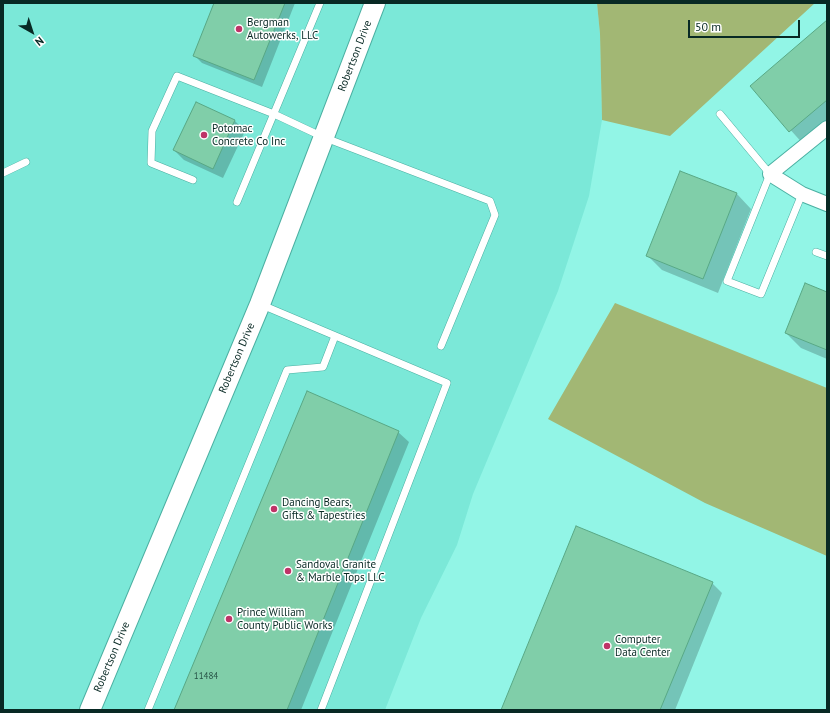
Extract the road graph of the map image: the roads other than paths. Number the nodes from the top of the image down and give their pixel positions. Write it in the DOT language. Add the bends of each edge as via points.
graph roads {
  1 [pos="320,3"];
  2 [pos="375,3"];
  3 [pos="274,114"];
  4 [pos="720,114"];
  5 [pos="827,128"];
  6 [pos="323,138"];
  7 [pos="26,162"];
  8 [pos="3,174"];
  9 [pos="770,174"];
  10 [pos="193,180"];
  11 [pos="802,194"];
  12 [pos="237,202"];
  13 [pos="827,204"];
  14 [pos="816,252"];
  15 [pos="827,256"];
  16 [pos="260,304"];
  17 [pos="335,336"];
  18 [pos="442,346"];
  19 [pos="90,710"];
  20 [pos="148,710"];
  21 [pos="321,710"];
  1 -- 3 [label="lane"];
  2 -- 6 [label="street, Robertson Drive"];
  3 -- 6 [label="lane"];
  3 -- 10 [label="lane" via="177,76 152,131 151,164"];
  3 -- 12 [label="lane"];
  4 -- 9 [label="lane"];
  5 -- 9 [label="street"];
  6 -- 16 [label="street, Robertson Drive"];
  6 -- 18 [label="lane" via="490,201 495,216"];
  7 -- 8 [label="lane"];
  9 -- 11 [label="street"];
  9 -- 11 [label="lane" via="727,281 761,294"];
  11 -- 13 [label="street"];
  14 -- 15 [label="lane"];
  16 -- 17 [label="lane"];
  16 -- 19 [label="street, Robertson Drive"];
  17 -- 20 [label="lane" via="323,367 287,370"];
  17 -- 21 [label="lane" via="447,383"];
}
